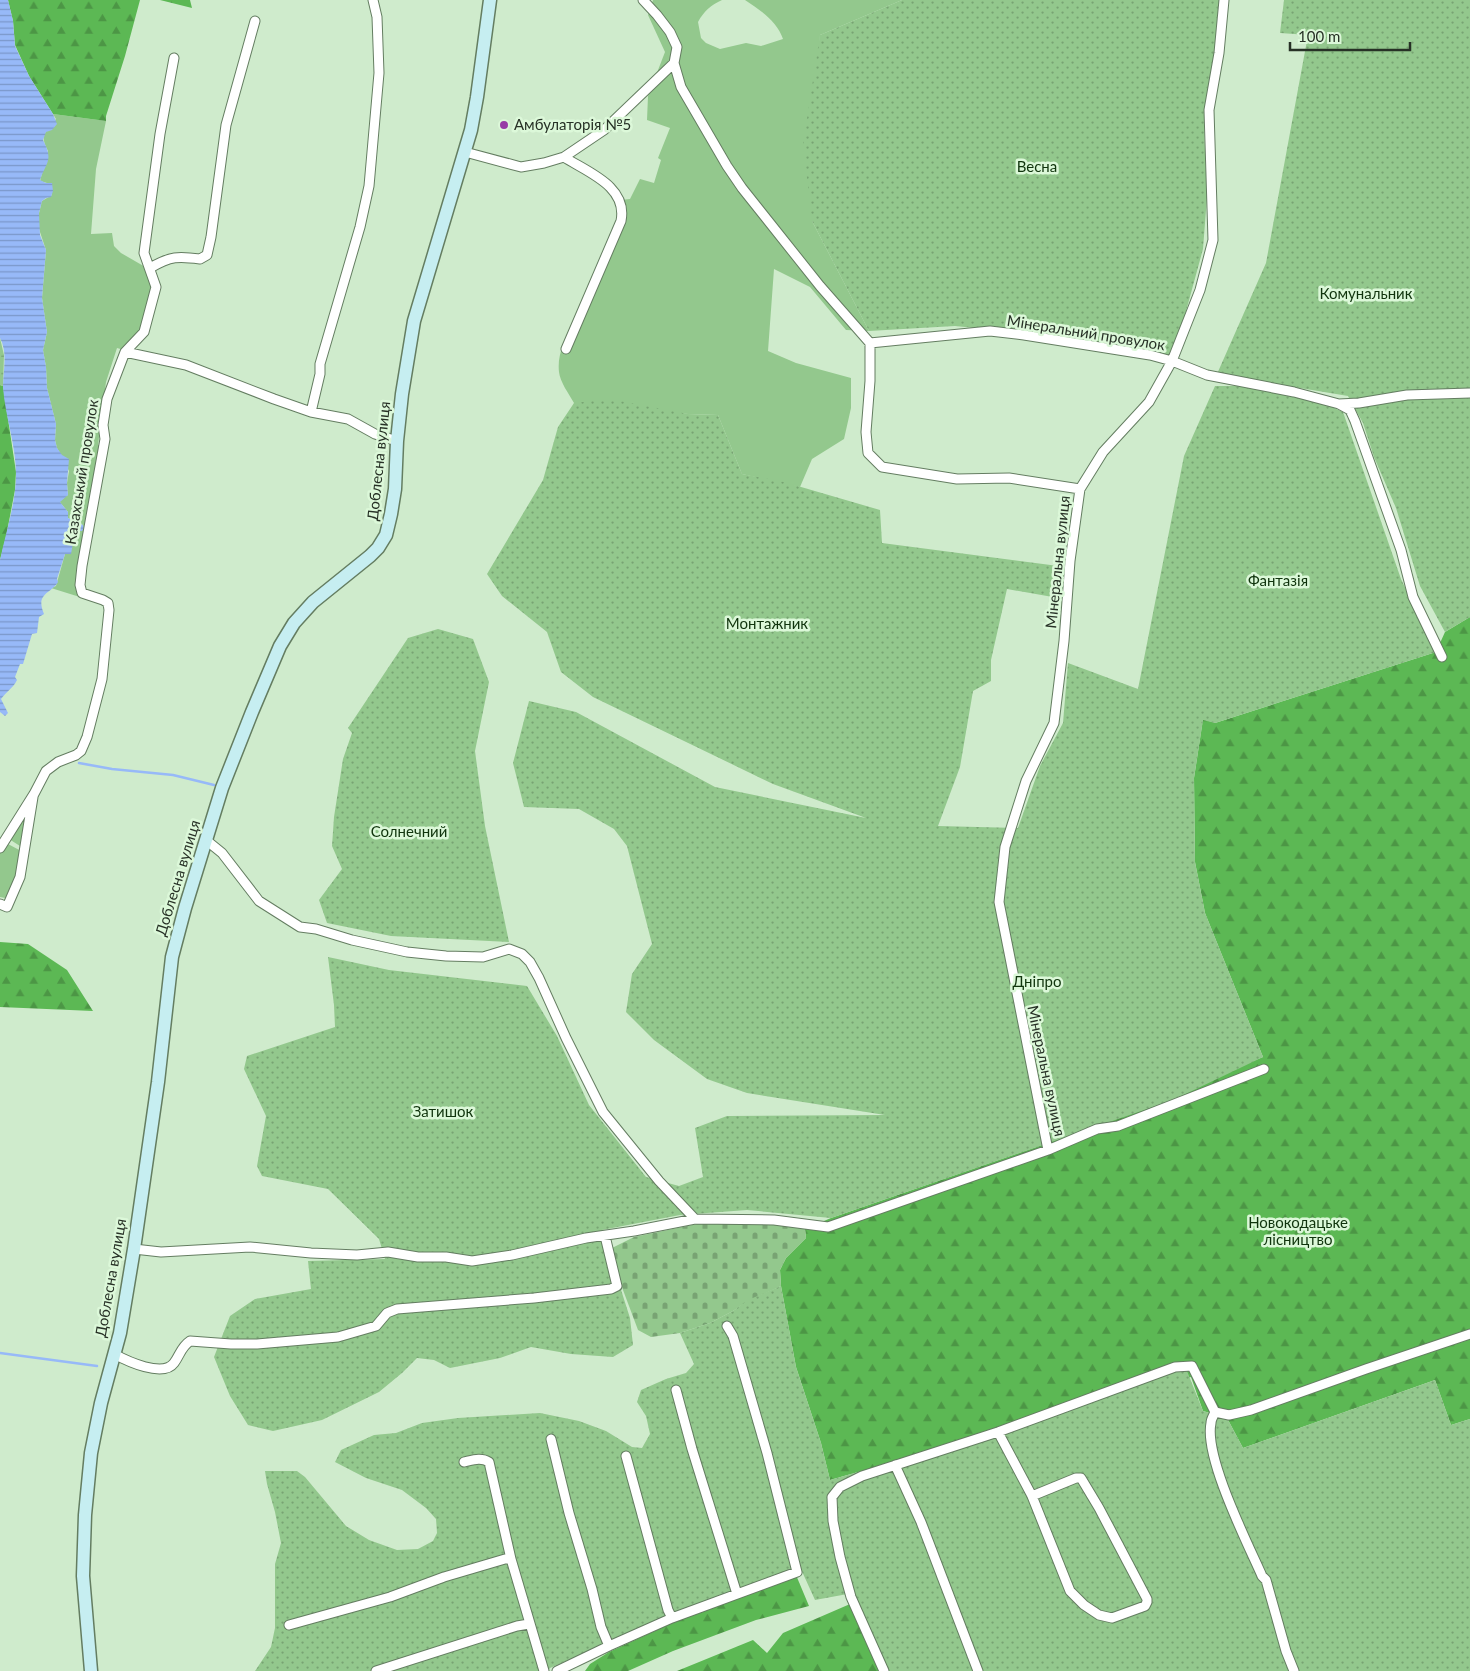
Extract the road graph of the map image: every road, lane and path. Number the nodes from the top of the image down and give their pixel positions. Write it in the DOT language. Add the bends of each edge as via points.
graph roads {
  1 [pos="373,0"];
  2 [pos="490,0"];
  3 [pos="643,0"];
  4 [pos="1224,0"];
  5 [pos="255,21"];
  6 [pos="174,58"];
  7 [pos="674,63"];
  8 [pos="466,152"];
  9 [pos="564,157"];
  10 [pos="150,268"];
  11 [pos="870,343"];
  12 [pos="566,349"];
  13 [pos="125,352"];
  14 [pos="1172,361"];
  15 [pos="1470,393"];
  16 [pos="1339,404"];
  17 [pos="311,412"];
  18 [pos="397,441"];
  19 [pos="1080,489"];
  20 [pos="1442,657"];
  21 [pos="34,794"];
  22 [pos="206,840"];
  23 [pos="0,848"];
  24 [pos="0,904"];
  25 [pos="1264,1069"];
  26 [pos="1048,1150"];
  27 [pos="695,1219"];
  28 [pos="605,1236"];
  29 [pos="134,1249"];
  30 [pos="727,1326"];
  31 [pos="1470,1334"];
  32 [pos="114,1354"];
  33 [pos="676,1390"];
  34 [pos="1216,1412"];
  35 [pos="998,1432"];
  36 [pos="551,1439"];
  37 [pos="626,1456"];
  38 [pos="464,1462"];
  39 [pos="895,1465"];
  40 [pos="1032,1496"];
  41 [pos="511,1559"];
  42 [pos="737,1594"];
  43 [pos="672,1618"];
  44 [pos="529,1624"];
  45 [pos="289,1625"];
  46 [pos="608,1646"];
  47 [pos="91,1671"];
  48 [pos="376,1671"];
  49 [pos="544,1671"];
  50 [pos="556,1671"];
  51 [pos="884,1671"];
  52 [pos="978,1671"];
  53 [pos="1294,1671"];
  1 -- 17 [label="street" via="377,17 379,74 369,186 320,364"];
  2 -- 8 [label="street, Доблесна вулиця"];
  3 -- 7 [label="street" via="670,32 677,47"];
  4 -- 14 [label="street, Мінеральна вулиця" via="1209,110 1213,240 1200,290"];
  5 -- 10 [label="street" via="226,124 207,254 200,260 178,256"];
  6 -- 10 [label="street, Казахський провулок" via="145,244 144,254"];
  7 -- 9 [label="street" via="604,130"];
  7 -- 11 [label="street" via="681,87 732,173 820,286"];
  8 -- 9 [label="street" via="521,167"];
  8 -- 18 [label="street, Доблесна вулиця" via="414,321"];
  9 -- 12 [label="street" via="603,180 616,195 623,213"];
  10 -- 13 [label="street, Казахський провулок" via="156,287 144,332"];
  11 -- 14 [label="street, Мінеральний провулок" via="990,331 1150,354"];
  11 -- 19 [label="street" via="868,453 882,467 957,480 1010,478"];
  13 -- 17 [label="street" via="186,365"];
  13 -- 21 [label="street, Казахський провулок" via="107,399 103,425 105,439 80,585 82,593 108,603 102,679 88,737 81,751 46,771"];
  14 -- 16 [label="street, Мінеральний провулок" via="1207,375"];
  14 -- 19 [label="street, Мінеральна вулиця" via="1149,402 1103,452"];
  15 -- 16 [label="street, Мінеральний провулок" via="1407,395"];
  16 -- 20 [label="street" via="1350,410 1355,421 1401,550 1413,597"];
  17 -- 18 [label="street" via="348,419 375,434"];
  18 -- 22 [label="street, Доблесна вулиця" via="395,489 386,535 370,556 313,602 294,623 280,646 222,788"];
  19 -- 26 [label="street, Мінеральна вулиця" via="1054,723 1026,781 1005,847 999,902"];
  21 -- 23 [label="street, Казахський провулок"];
  21 -- 24 [label="street, Казахський провулок" via="20,877 7,907"];
  22 -- 27 [label="street" via="222,853 259,901 300,927 407,952 483,957 510,949 522,954 540,978 603,1112 659,1181"];
  22 -- 29 [label="street, Доблесна вулиця" via="172,957"];
  25 -- 26 [label="street"];
  26 -- 27 [label="street" via="828,1227 774,1220"];
  27 -- 28 [label="street"];
  28 -- 29 [label="street" via="472,1261 388,1252 357,1255 250,1247 161,1252"];
  28 -- 32 [label="street" via="617,1286 611,1289 397,1309 386,1313 376,1326 338,1337 257,1344 190,1341 166,1368 155,1369"];
  29 -- 32 [label="street, Доблесна вулиця"];
  30 -- 42 [label="street" via="733,1336 767,1454 797,1572"];
  31 -- 34 [label="street" via="1251,1410 1229,1415"];
  32 -- 47 [label="street, Доблесна вулиця" via="91,1453 85,1515 83,1576"];
  33 -- 42 [label="street"];
  34 -- 35 [label="street" via="1192,1366 1175,1367"];
  34 -- 53 [label="street" via="1211,1422 1212,1446 1220,1478 1266,1580"];
  35 -- 39 [label="street"];
  35 -- 40 [label="street"];
  36 -- 46 [label="street"];
  37 -- 43 [label="street"];
  38 -- 41 [label="street" via="485,1459 489,1462"];
  39 -- 51 [label="street" via="840,1487 832,1497 833,1521 851,1597"];
  39 -- 52 [label="street" via="921,1522"];
  40 -- 40 [label="street" via="1070,1591 1079,1600 1099,1615 1112,1618 1145,1606 1147,1599 1081,1478"];
  41 -- 44 [label="street"];
  41 -- 45 [label="street"];
  42 -- 43 [label="street"];
  43 -- 46 [label="street"];
  44 -- 48 [label="street"];
  44 -- 49 [label="street"];
  46 -- 50 [label="street"];
}
